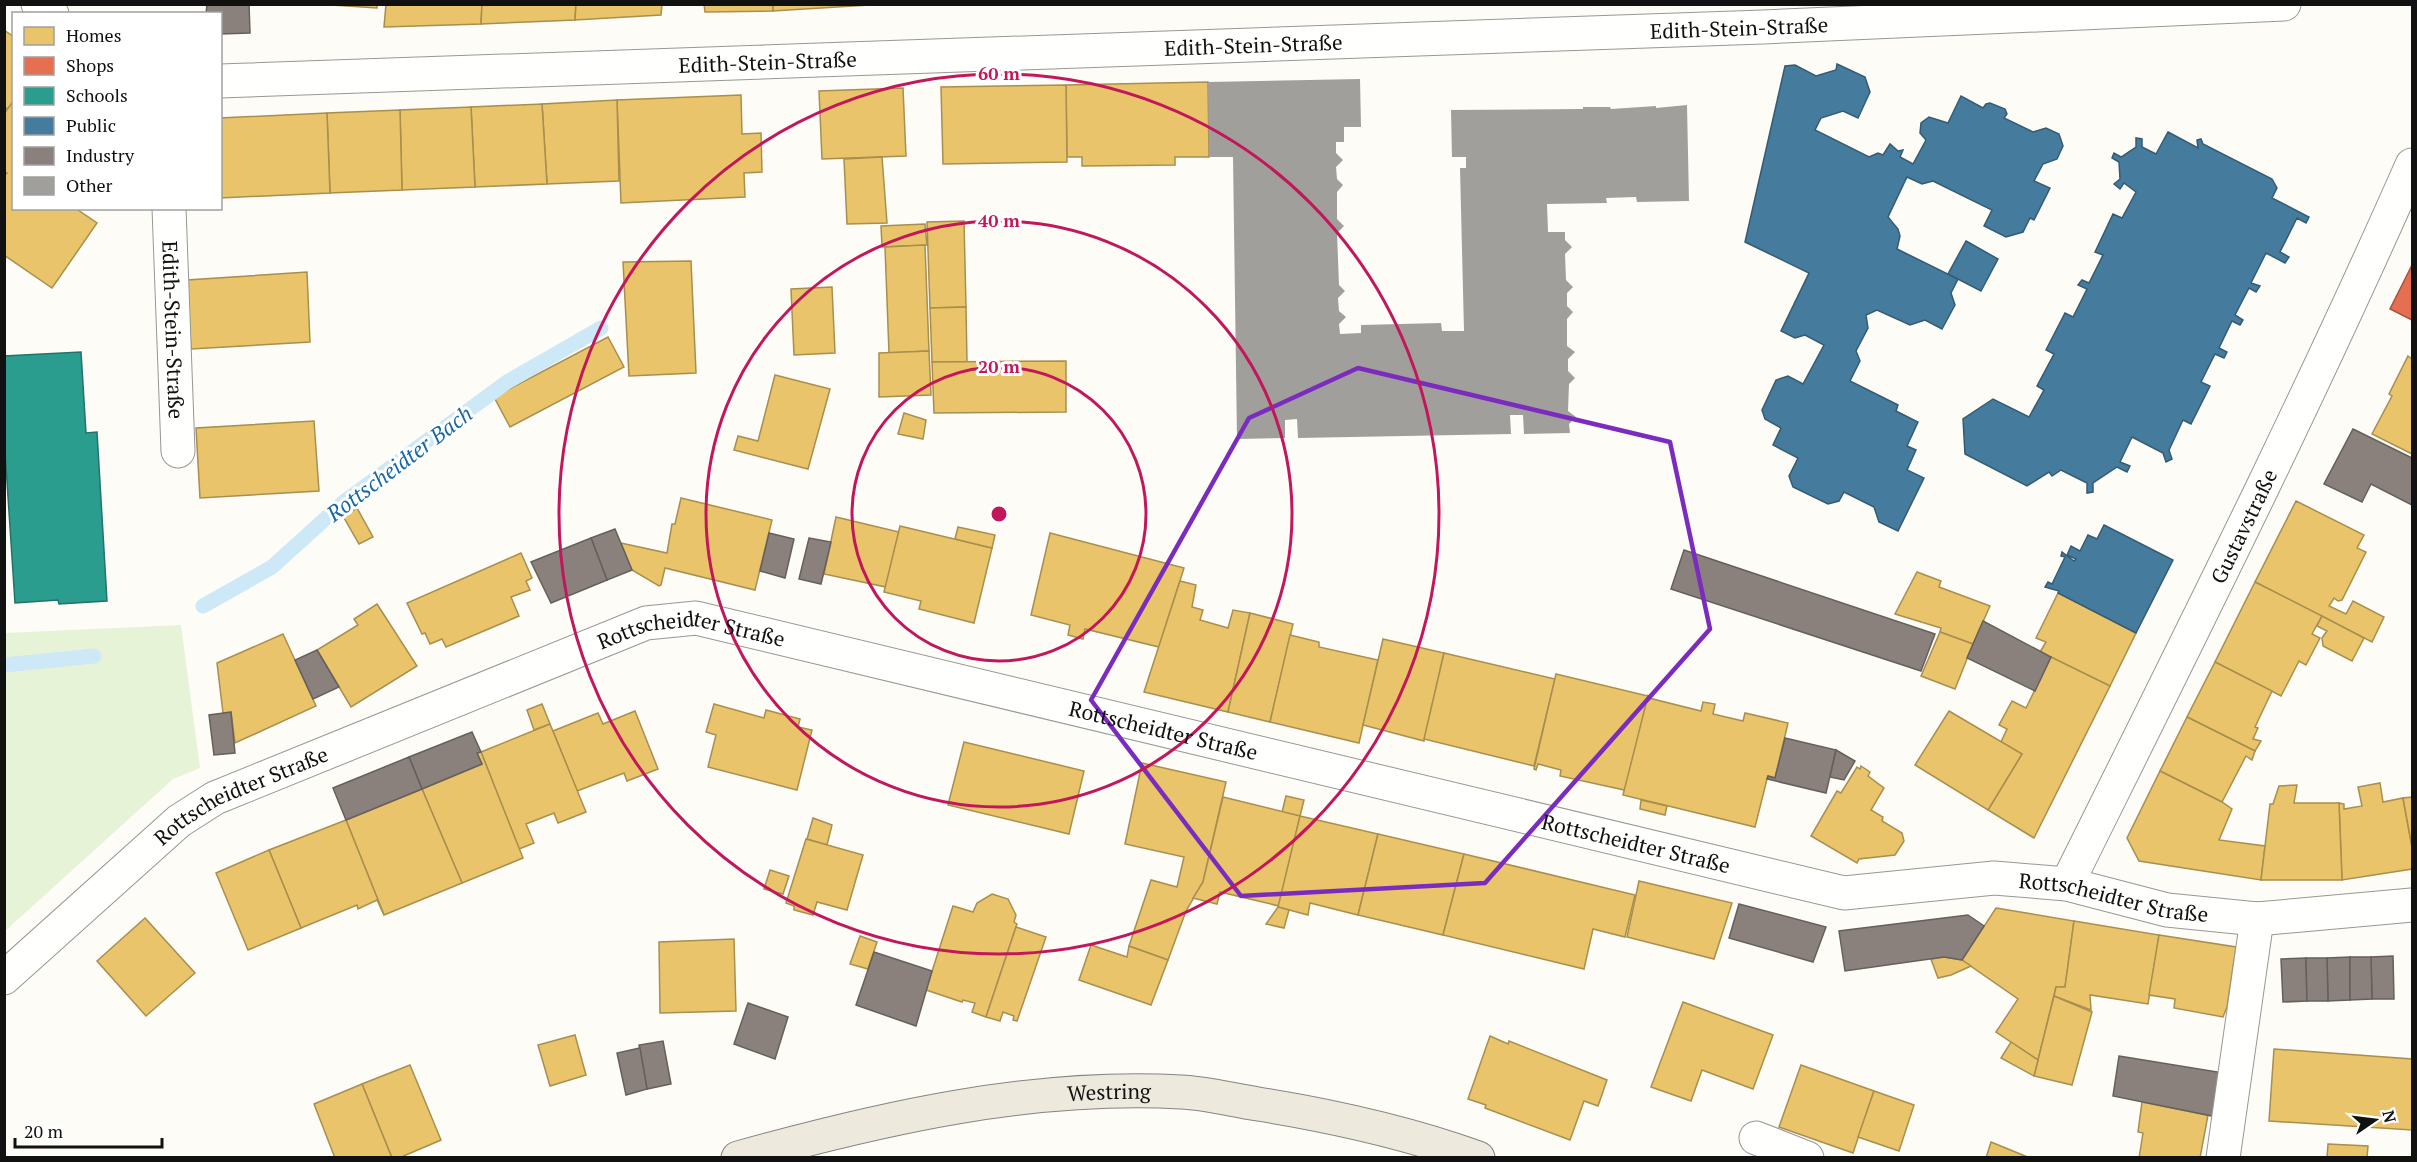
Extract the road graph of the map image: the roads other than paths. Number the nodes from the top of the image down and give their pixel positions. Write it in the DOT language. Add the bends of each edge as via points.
graph roads {
  1 [pos="2284,4"];
  2 [pos="222,81"];
  3 [pos="2412,165"];
  4 [pos="169,210"];
  5 [pos="178,451"];
  6 [pos="2067,884"];
  7 [pos="2412,905"];
  8 [pos="2257,919"];
  9 [pos="4,978"];
  10 [pos="1756,1138"];
  11 [pos="738,1158"];
  12 [pos="1478,1158"];
  13 [pos="1807,1158"];
  14 [pos="2223,1158"];
  1 -- 2 [label="street, Edith-Stein-Straße" via="1763,27"];
  3 -- 6 [label="street, Gustavstraße" via="2277,460"];
  4 -- 5 [label="street, Edith-Stein-Straße"];
  6 -- 8 [label="street, Rottscheidter Straße" via="2167,910"];
  6 -- 9 [label="street, Rottscheidter Straße" via="1994,878 1844,893 696,618 646,623 215,798 179,820"];
  7 -- 8 [label="street, Rottscheidter Straße"];
  8 -- 14 [label="street"];
  10 -- 13 [label="street"];
  11 -- 12 [label="main road, Westring" via="927,1111 1001,1099 1109,1091 1183,1092 1332,1116 1424,1138"];
}
